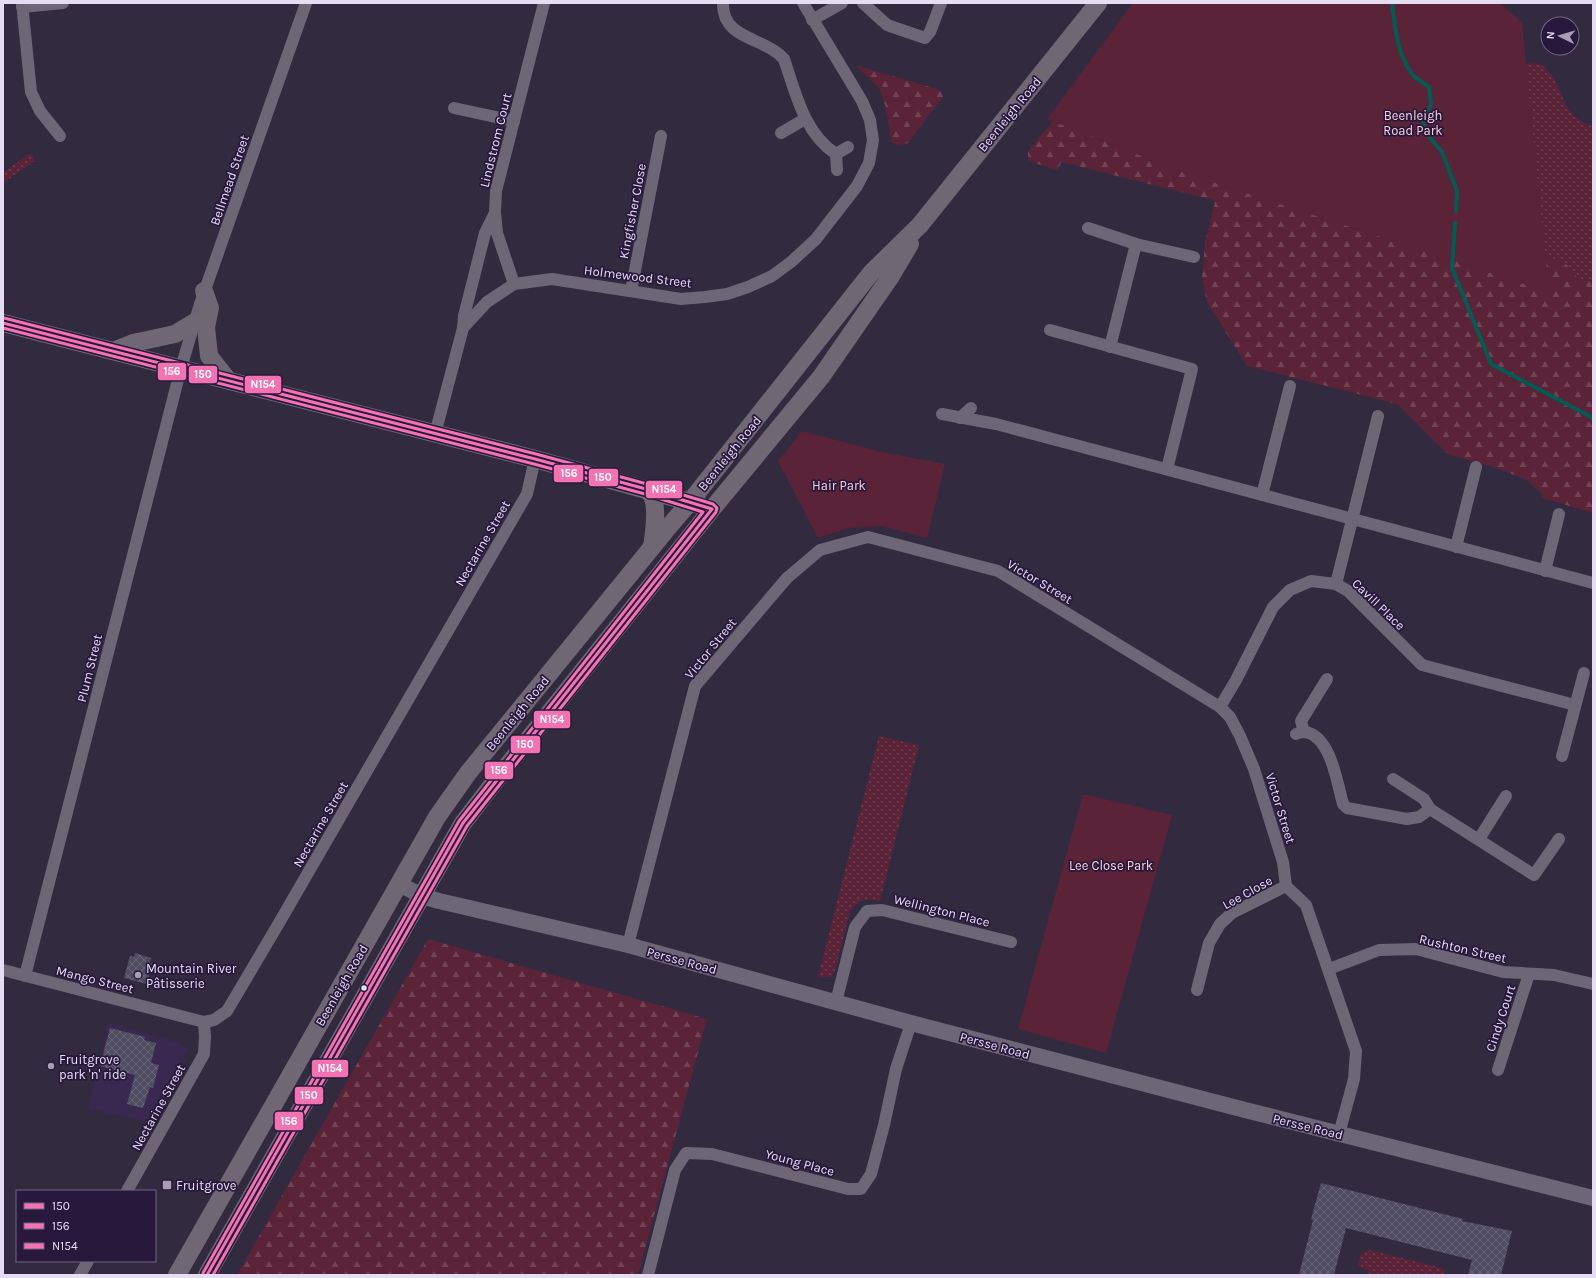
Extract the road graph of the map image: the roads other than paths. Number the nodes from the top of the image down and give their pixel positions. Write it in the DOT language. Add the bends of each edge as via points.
graph roads {
  1 [pos="63,3"];
  2 [pos="306,3"];
  3 [pos="544,3"];
  4 [pos="723,3"];
  5 [pos="803,3"];
  6 [pos="842,3"];
  7 [pos="863,3"];
  8 [pos="941,3"];
  9 [pos="1098,3"];
  10 [pos="22,5"];
  11 [pos="812,20"];
  12 [pos="454,108"];
  13 [pos="805,119"];
  14 [pos="514,121"];
  15 [pos="780,133"];
  16 [pos="60,136"];
  17 [pos="661,136"];
  18 [pos="848,147"];
  19 [pos="836,154"];
  20 [pos="837,170"];
  21 [pos="495,212"];
  22 [pos="920,225"];
  23 [pos="1088,228"];
  24 [pos="1136,244"];
  25 [pos="1194,257"];
  26 [pos="514,284"];
  27 [pos="204,291"];
  28 [pos="631,291"];
  29 [pos="195,322"];
  30 [pos="3,323"];
  31 [pos="462,328"];
  32 [pos="1050,330"];
  33 [pos="1110,347"];
  34 [pos="113,351"];
  35 [pos="181,368"];
  36 [pos="228,380"];
  37 [pos="1290,386"];
  38 [pos="971,408"];
  39 [pos="942,414"];
  40 [pos="1378,416"];
  41 [pos="960,418"];
  42 [pos="435,434"];
  43 [pos="535,459"];
  44 [pos="1476,467"];
  45 [pos="1167,470"];
  46 [pos="646,489"];
  47 [pos="1262,495"];
  48 [pos="690,502"];
  49 [pos="712,509"];
  50 [pos="1560,514"];
  51 [pos="1353,519"];
  52 [pos="652,546"];
  53 [pos="1456,547"];
  54 [pos="1546,571"];
  55 [pos="1593,583"];
  56 [pos="1336,584"];
  57 [pos="1584,673"];
  58 [pos="1327,679"];
  59 [pos="1575,705"];
  60 [pos="1220,707"];
  61 [pos="1562,756"];
  62 [pos="1393,779"];
  63 [pos="1506,796"];
  64 [pos="1430,809"];
  65 [pos="1559,839"];
  66 [pos="1479,840"];
  67 [pos="399,884"];
  68 [pos="1286,886"];
  69 [pos="422,896"];
  70 [pos="1011,942"];
  71 [pos="628,945"];
  72 [pos="1329,969"];
  73 [pos="3,970"];
  74 [pos="1528,974"];
  75 [pos="25,976"];
  76 [pos="1593,984"];
  77 [pos="1197,990"];
  78 [pos="836,1002"];
  79 [pos="204,1022"];
  80 [pos="910,1023"];
  81 [pos="1498,1070"];
  82 [pos="1339,1134"];
  83 [pos="128,1190"];
  84 [pos="1593,1198"];
  85 [pos="87,1262"];
  86 [pos="80,1275"];
  87 [pos="177,1275"];
  88 [pos="207,1275"];
  89 [pos="648,1275"];
  1 -- 10 [label="street"];
  2 -- 27 [label="street, Bellmead Street"];
  3 -- 14 [label="street, Lindstrom Court"];
  4 -- 13 [label="street" via="723,10 731,28 778,52 784,59"];
  5 -- 11 [label="street, Holmewood Street"];
  6 -- 11 [label="street"];
  7 -- 8 [label="street" via="887,26 924,38 930,32"];
  9 -- 22 [label="main road, Beenleigh Road"];
  10 -- 16 [label="street" via="30,92 40,111"];
  11 -- 28 [label="street, Holmewood Street" via="862,102 870,120 873,140 869,163 857,186 816,239 772,276 748,287 713,296 681,299"];
  12 -- 14 [label="street"];
  13 -- 15 [label="street"];
  13 -- 19 [label="street" via="824,146"];
  14 -- 21 [label="street, Lindstrom Court" via="496,191"];
  17 -- 28 [label="street, Kingfisher Close"];
  18 -- 19 [label="street"];
  19 -- 20 [label="street"];
  21 -- 26 [label="street, Lindstrom Court" via="497,233"];
  21 -- 31 [label="street" via="485,233"];
  22 -- 48 [label="main road, Beenleigh Road" via="871,273"];
  22 -- 49 [label="main road, Beenleigh Road" via="891,276 821,377"];
  23 -- 24 [label="street"];
  24 -- 25 [label="street"];
  24 -- 33 [label="street"];
  26 -- 28 [label="street, Holmewood Street" via="552,279"];
  26 -- 31 [label="street, Holmewood Street" via="487,302"];
  27 -- 29 [label="street, Bellmead Street"];
  27 -- 36 [label="main road" via="210,308 206,327 209,356"];
  29 -- 34 [label="main road" via="175,334 133,343"];
  29 -- 35 [label="street, Bellmead Street"];
  30 -- 34 [label="main road"];
  31 -- 42 [label="street, Holmewood Street"];
  32 -- 33 [label="street"];
  33 -- 45 [label="street" via="1192,369"];
  34 -- 35 [label="main road"];
  35 -- 36 [label="main road"];
  35 -- 75 [label="street, Plum Street"];
  36 -- 42 [label="main road"];
  37 -- 47 [label="street"];
  38 -- 41 [label="street"];
  39 -- 41 [label="street"];
  40 -- 51 [label="street"];
  41 -- 45 [label="street" via="996,424"];
  42 -- 43 [label="main road"];
  43 -- 46 [label="main road"];
  43 -- 79 [label="street, Nectarine Street" via="527,494 275,930 227,1011 214,1020"];
  44 -- 53 [label="street"];
  45 -- 47 [label="street"];
  46 -- 48 [label="main road"];
  46 -- 52 [label="main road" via="652,496 654,508 655,529"];
  47 -- 51 [label="street"];
  48 -- 49 [label="main road"];
  48 -- 52 [label="main road, Beenleigh Road"];
  49 -- 69 [label="main road, Beenleigh Road" via="463,823"];
  50 -- 54 [label="street"];
  51 -- 53 [label="street"];
  51 -- 56 [label="street"];
  52 -- 67 [label="main road, Beenleigh Road" via="468,773 437,817"];
  53 -- 54 [label="street"];
  54 -- 55 [label="street"];
  56 -- 59 [label="street, Cavill Place" via="1348,591 1422,665"];
  56 -- 60 [label="street, Cavill Place" via="1311,581 1290,590 1274,607"];
  57 -- 59 [label="street"];
  58 -- 64 [label="street" via="1301,721 1300,733 1318,738 1328,750 1343,804 1347,808 1407,820 1419,817"];
  59 -- 61 [label="street"];
  60 -- 68 [label="street, Victor Street" via="1230,717 1254,769 1283,862"];
  60 -- 71 [label="street, Victor Street" via="998,570 868,537 820,550 788,578 694,686"];
  62 -- 64 [label="street" via="1424,799"];
  63 -- 66 [label="street"];
  64 -- 66 [label="street"];
  65 -- 66 [label="street" via="1534,875"];
  67 -- 69 [label="street, Persse Road"];
  67 -- 87 [label="main road, Beenleigh Road"];
  68 -- 72 [label="street" via="1306,905"];
  68 -- 77 [label="street, Lee Close" via="1232,913 1220,924 1209,943"];
  69 -- 71 [label="street, Persse Road"];
  69 -- 88 [label="main road, Beenleigh Road"];
  70 -- 78 [label="street, Wellington Place" via="882,910 866,911 855,927"];
  71 -- 78 [label="street, Persse Road"];
  72 -- 74 [label="street, Rushton Street" via="1379,950 1416,950 1503,972"];
  72 -- 82 [label="street" via="1356,1051 1354,1079"];
  73 -- 75 [label="street, Mango Street"];
  74 -- 76 [label="street, Rushton Street" via="1554,975"];
  74 -- 81 [label="street, Cindy Court"];
  75 -- 79 [label="street, Mango Street"];
  78 -- 80 [label="street, Persse Road"];
  79 -- 83 [label="street, Nectarine Street" via="204,1054"];
  80 -- 82 [label="street, Persse Road"];
  80 -- 89 [label="street, Young Place" via="870,1174 861,1189 848,1189 712,1154 686,1153 675,1170"];
  82 -- 84 [label="street, Persse Road"];
  85 -- 86 [label="street"];
}
